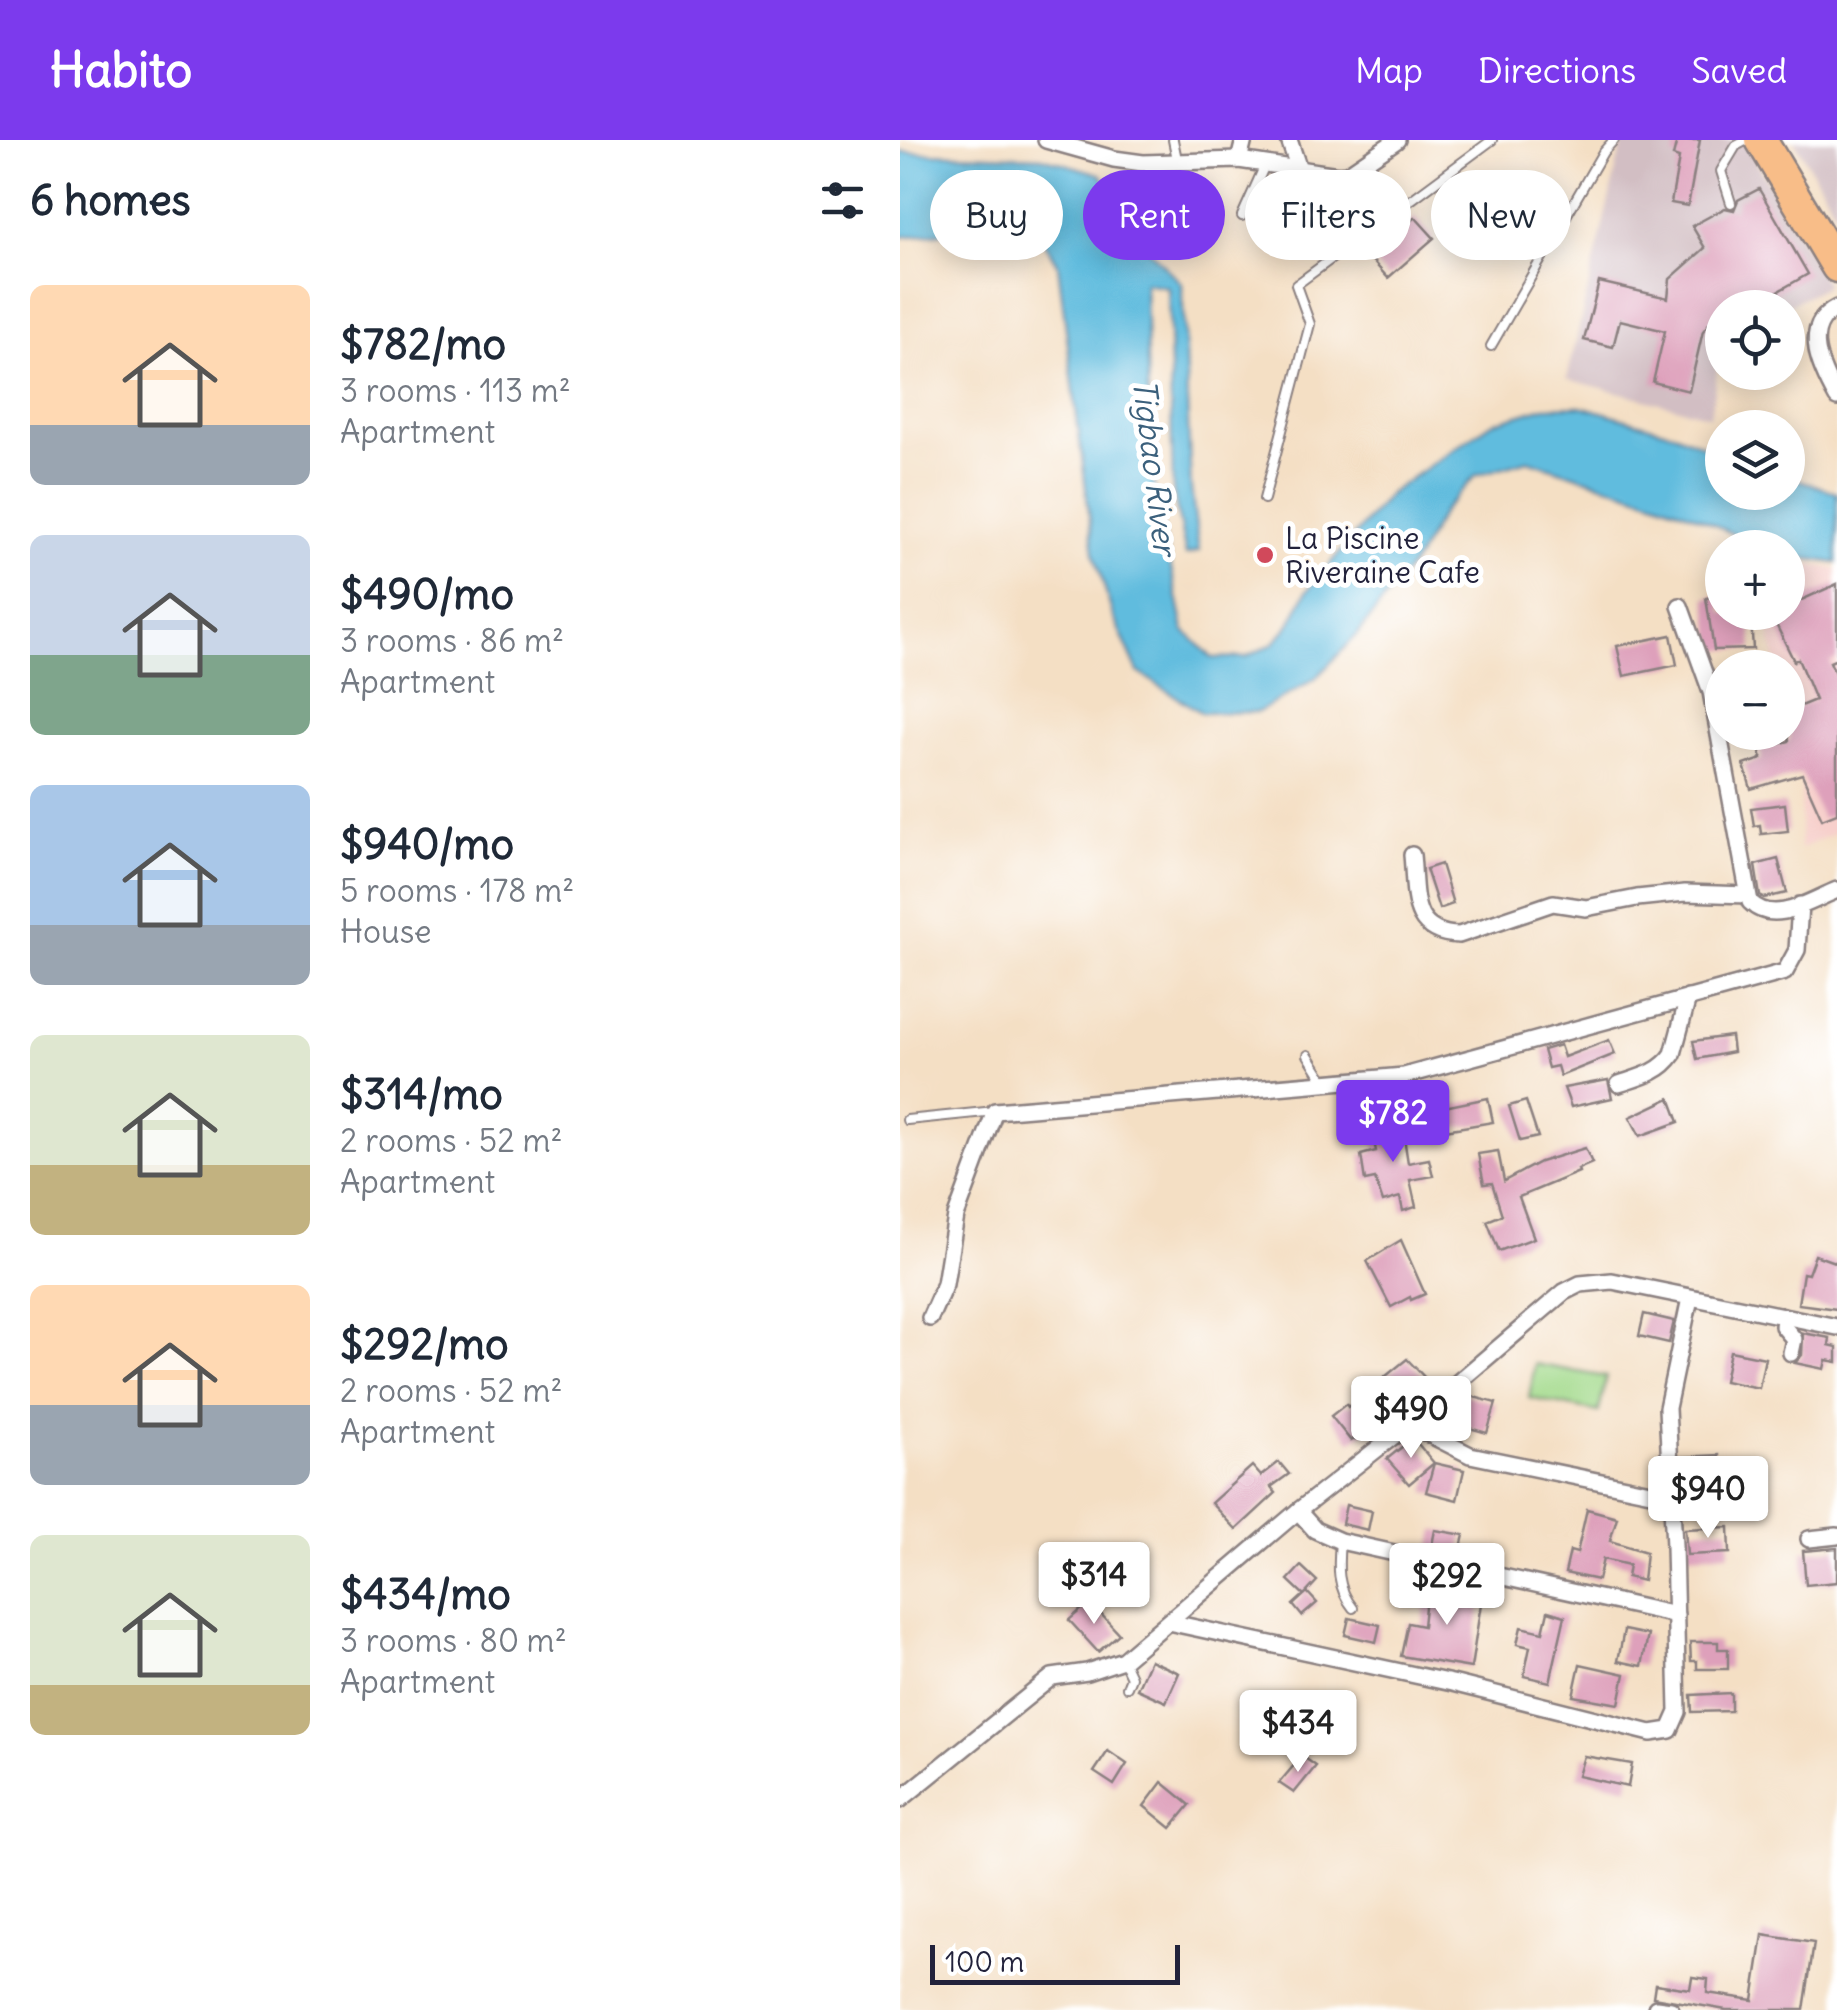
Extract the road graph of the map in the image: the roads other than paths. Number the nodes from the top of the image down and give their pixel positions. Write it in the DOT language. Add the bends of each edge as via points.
graph roads {
  1 [pos="1046,140"];
  2 [pos="1173,140"];
  3 [pos="1244,140"];
  4 [pos="1290,140"];
  5 [pos="1397,140"];
  6 [pos="1492,140"];
  7 [pos="1614,140"];
  8 [pos="1747,140"];
  9 [pos="1760,140"];
  10 [pos="1370,148"];
  11 [pos="1239,160"];
  12 [pos="1178,164"];
  13 [pos="1265,165"];
  14 [pos="1299,169"];
  15 [pos="1730,203"];
  16 [pos="1242,216"];
  17 [pos="1837,267"];
  18 [pos="1837,308"];
  19 [pos="1491,346"];
  20 [pos="1836,398"];
  21 [pos="1264,499"];
  22 [pos="1680,606"];
  23 [pos="1412,855"];
  24 [pos="1837,890"];
  25 [pos="1748,895"];
  26 [pos="1800,905"];
  27 [pos="1688,998"];
  28 [pos="1308,1055"];
  29 [pos="1326,1082"];
  30 [pos="1619,1084"];
  31 [pos="996,1111"];
  32 [pos="907,1120"];
  33 [pos="1690,1298"];
  34 [pos="1785,1317"];
  35 [pos="930,1318"];
  36 [pos="1837,1327"];
  37 [pos="1791,1352"];
  38 [pos="1409,1424"];
  39 [pos="1670,1496"];
  40 [pos="1298,1510"];
  41 [pos="1837,1536"];
  42 [pos="1809,1539"];
  43 [pos="1340,1541"];
  44 [pos="1352,1608"];
  45 [pos="1676,1615"];
  46 [pos="1168,1622"];
  47 [pos="1123,1660"];
  48 [pos="1126,1688"];
  49 [pos="900,1800"];
  1 -- 12 [label="street" via="1114,159"];
  2 -- 12 [label="lane"];
  3 -- 11 [label="street"];
  4 -- 14 [label="street"];
  5 -- 10 [label="street"];
  6 -- 21 [label="lane" via="1296,286 1310,324"];
  7 -- 19 [label="lane"];
  8 -- 15 [label="lane" via="1721,171"];
  9 -- 17 [label="highway"];
  10 -- 14 [label="street" via="1347,174"];
  11 -- 12 [label="street"];
  11 -- 13 [label="street"];
  13 -- 14 [label="street"];
  13 -- 16 [label="lane"];
  18 -- 20 [label="street" via="1815,341"];
  22 -- 25 [label="street" via="1711,692"];
  23 -- 25 [label="street" via="1421,917 1429,930 1445,935 1553,903 1586,908 1685,893"];
  24 -- 26 [label="street"];
  25 -- 26 [label="street" via="1768,913"];
  26 -- 27 [label="street" via="1800,935 1789,969"];
  27 -- 29 [label="street" via="1404,1076"];
  27 -- 30 [label="street" via="1668,1062"];
  28 -- 29 [label="lane"];
  29 -- 31 [label="street"];
  31 -- 32 [label="lane"];
  31 -- 35 [label="street" via="956,1216 945,1284"];
  33 -- 34 [label="street"];
  33 -- 38 [label="street" via="1612,1281 1580,1284"];
  33 -- 39 [label="street" via="1667,1408"];
  34 -- 36 [label="street"];
  34 -- 37 [label="street"];
  38 -- 39 [label="street" via="1470,1455"];
  38 -- 40 [label="street"];
  39 -- 45 [label="street"];
  40 -- 43 [label="street" via="1314,1530"];
  40 -- 46 [label="street"];
  41 -- 42 [label="street"];
  43 -- 44 [label="lane" via="1342,1594"];
  43 -- 45 [label="street"];
  45 -- 46 [label="street" via="1678,1712 1670,1730 1651,1734"];
  46 -- 47 [label="street"];
  47 -- 48 [label="lane" via="1131,1677"];
  47 -- 49 [label="street" via="1052,1676"];
}
